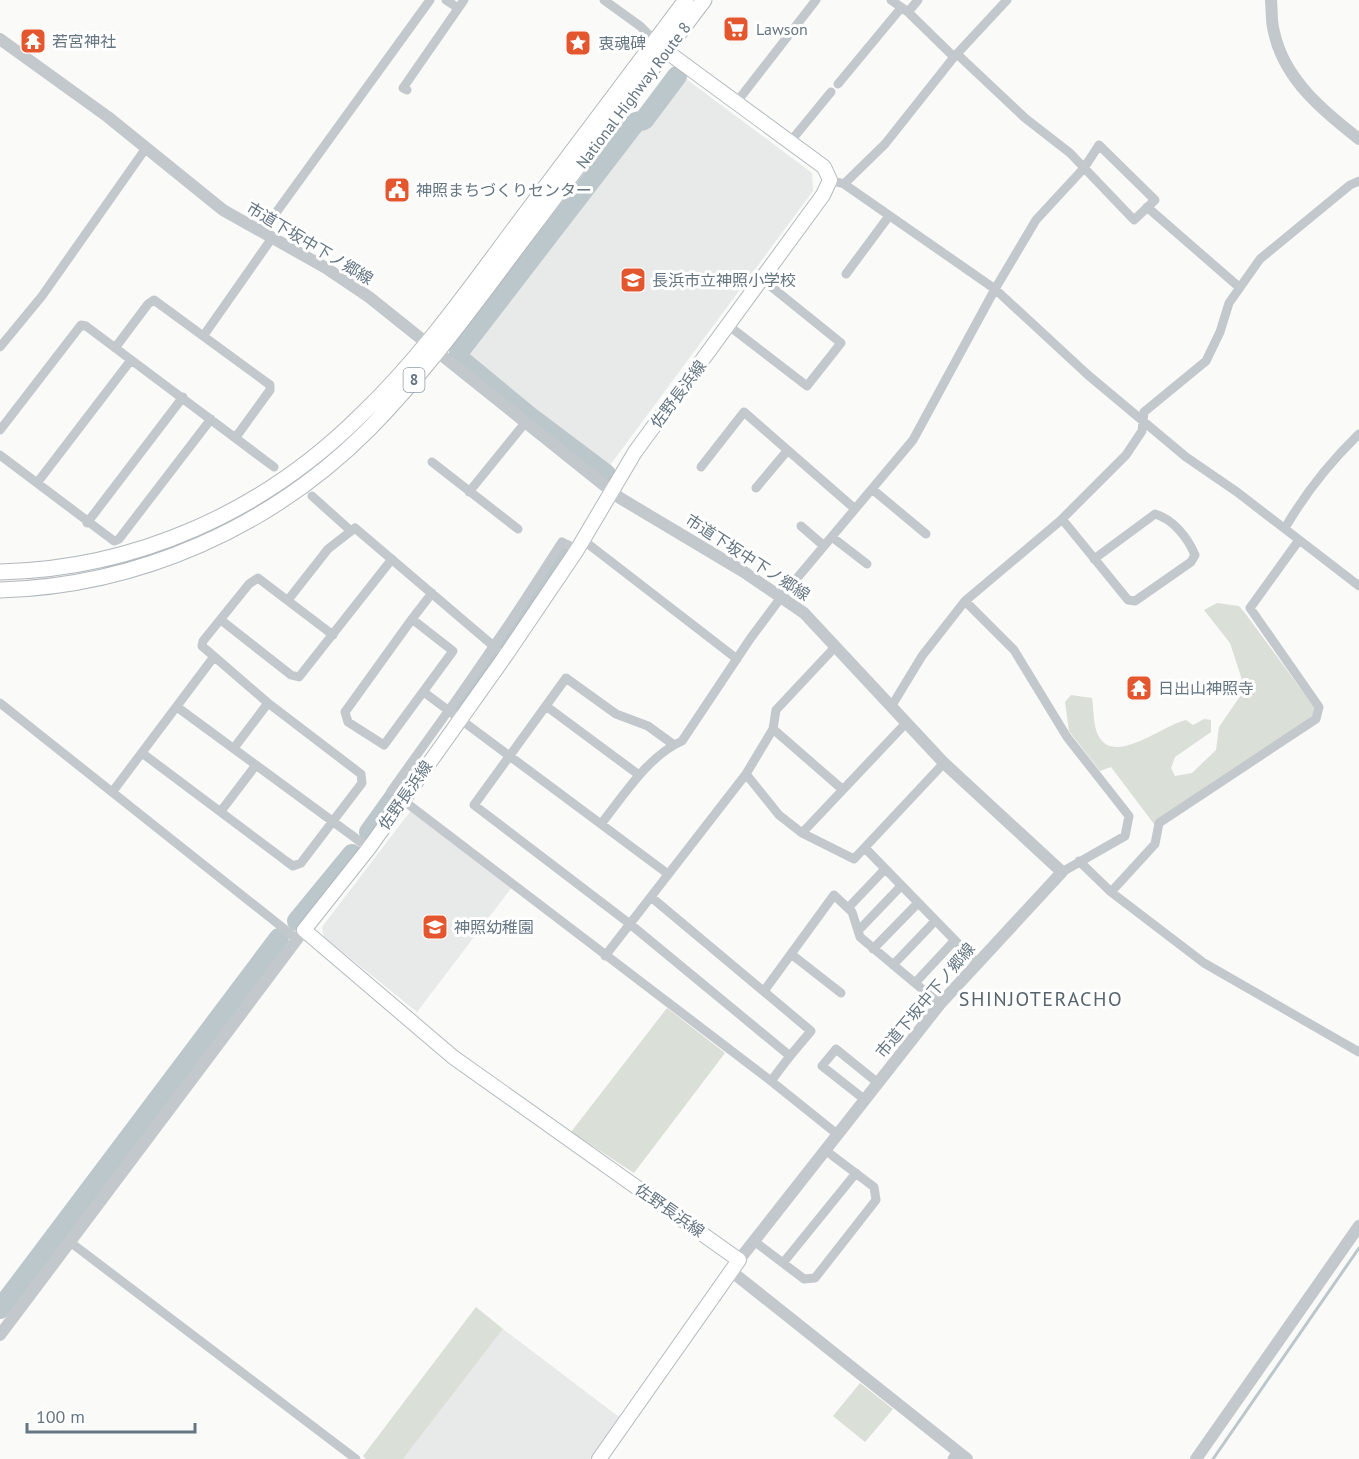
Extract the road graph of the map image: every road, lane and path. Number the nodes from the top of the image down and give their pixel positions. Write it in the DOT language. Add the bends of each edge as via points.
graph roads {
  1 [pos="430,0"];
  2 [pos="446,0"];
  3 [pos="604,0"];
  4 [pos="686,0"];
  5 [pos="704,0"];
  6 [pos="816,0"];
  7 [pos="891,0"];
  8 [pos="918,0"];
  9 [pos="1007,0"];
  10 [pos="1271,0"];
  11 [pos="461,4"];
  12 [pos="904,10"];
  13 [pos="0,39"];
  14 [pos="661,46"];
  15 [pos="956,56"];
  16 [pos="407,90"];
  17 [pos="735,103"];
  18 [pos="1359,139"];
  19 [pos="790,142"];
  20 [pos="146,148"];
  21 [pos="1084,168"];
  22 [pos="1359,181"];
  23 [pos="837,182"];
  24 [pos="1147,207"];
  25 [pos="889,216"];
  26 [pos="267,235"];
  27 [pos="846,274"];
  28 [pos="763,280"];
  29 [pos="1239,287"];
  30 [pos="995,289"];
  31 [pos="729,326"];
  32 [pos="204,335"];
  33 [pos="0,347"];
  34 [pos="116,348"];
  35 [pos="432,349"];
  36 [pos="131,360"];
  37 [pos="183,398"];
  38 [pos="211,419"];
  39 [pos="1143,421"];
  40 [pos="525,423"];
  41 [pos="0,430"];
  42 [pos="1359,434"];
  43 [pos="236,437"];
  44 [pos="787,451"];
  45 [pos="0,455"];
  46 [pos="432,462"];
  47 [pos="701,466"];
  48 [pos="274,467"];
  49 [pos="37,483"];
  50 [pos="756,488"];
  51 [pos="872,489"];
  52 [pos="611,490"];
  53 [pos="469,492"];
  54 [pos="312,496"];
  55 [pos="855,509"];
  56 [pos="1062,519"];
  57 [pos="87,522"];
  58 [pos="801,526"];
  59 [pos="1285,528"];
  60 [pos="518,529"];
  61 [pos="351,531"];
  62 [pos="926,534"];
  63 [pos="832,537"];
  64 [pos="1299,540"];
  65 [pos="575,546"];
  66 [pos="824,546"];
  67 [pos="392,559"];
  68 [pos="1094,559"];
  69 [pos="867,564"];
  70 [pos="0,572"];
  71 [pos="1359,586"];
  72 [pos="0,590"];
  73 [pos="432,593"];
  74 [pos="782,596"];
  75 [pos="288,600"];
  76 [pos="965,601"];
  77 [pos="412,619"];
  78 [pos="221,620"];
  79 [pos="333,635"];
  80 [pos="836,646"];
  81 [pos="500,651"];
  82 [pos="213,658"];
  83 [pos="736,659"];
  84 [pos="425,693"];
  85 [pos="0,703"];
  86 [pos="268,703"];
  87 [pos="177,706"];
  88 [pos="546,706"];
  89 [pos="891,707"];
  90 [pos="454,714"];
  91 [pos="906,723"];
  92 [pos="773,729"];
  93 [pos="674,745"];
  94 [pos="234,748"];
  95 [pos="142,753"];
  96 [pos="509,755"];
  97 [pos="944,763"];
  98 [pos="256,765"];
  99 [pos="746,774"];
  100 [pos="639,776"];
  101 [pos="842,789"];
  102 [pos="113,791"];
  103 [pos="398,796"];
  104 [pos="221,811"];
  105 [pos="332,822"];
  106 [pos="601,824"];
  107 [pos="802,833"];
  108 [pos="369,848"];
  109 [pos="866,848"];
  110 [pos="1079,861"];
  111 [pos="885,869"];
  112 [pos="1062,872"];
  113 [pos="668,874"];
  114 [pos="902,886"];
  115 [pos="1111,892"];
  116 [pos="651,897"];
  117 [pos="918,903"];
  118 [pos="848,908"];
  119 [pos="935,921"];
  120 [pos="630,924"];
  121 [pos="858,931"];
  122 [pos="300,935"];
  123 [pos="954,941"];
  124 [pos="873,949"];
  125 [pos="791,954"];
  126 [pos="605,956"];
  127 [pos="977,963"];
  128 [pos="893,965"];
  129 [pos="915,983"];
  130 [pos="764,991"];
  131 [pos="841,993"];
  132 [pos="940,1004"];
  133 [pos="1359,1052"];
  134 [pos="790,1056"];
  135 [pos="771,1081"];
  136 [pos="878,1083"];
  137 [pos="864,1099"];
  138 [pos="837,1134"];
  139 [pos="825,1150"];
  140 [pos="856,1173"];
  141 [pos="1359,1226"];
  142 [pos="754,1241"];
  143 [pos="70,1242"];
  144 [pos="783,1263"];
  145 [pos="735,1265"];
  146 [pos="0,1335"];
  147 [pos="959,1457"];
  148 [pos="356,1459"];
  149 [pos="599,1459"];
  150 [pos="1196,1459"];
  1 -- 26 [label="street"];
  2 -- 11 [label="street"];
  3 -- 14 [label="street"];
  4 -- 14 [label="highway, National Highway Route 8 / 8"];
  5 -- 14 [label="highway, National Highway Route 8 / 8"];
  6 -- 17 [label="street"];
  7 -- 12 [label="street"];
  8 -- 12 [label="street"];
  9 -- 15 [label="street"];
  10 -- 18 [label="street" via="1274,33 1294,78 1323,111"];
  11 -- 16 [label="street" via="404,88"];
  12 -- 15 [label="street"];
  12 -- 19 [label="street"];
  13 -- 20 [label="street, 市道下坂中下ノ郷線"];
  14 -- 17 [label="main road"];
  14 -- 35 [label="highway, National Highway Route 8 / 8"];
  15 -- 21 [label="street"];
  15 -- 23 [label="street" via="885,144"];
  17 -- 19 [label="main road"];
  19 -- 23 [label="main road"];
  20 -- 26 [label="street, 市道下坂中下ノ郷線" via="223,210"];
  20 -- 33 [label="street" via="42,296"];
  21 -- 24 [label="street" via="1134,220"];
  21 -- 24 [label="street" via="1099,145 1155,200"];
  21 -- 30 [label="street" via="1036,219"];
  22 -- 29 [label="street" via="1260,260"];
  23 -- 25 [label="street"];
  23 -- 28 [label="main road, 佐野長浜線" via="823,195"];
  24 -- 29 [label="street"];
  25 -- 27 [label="street"];
  25 -- 30 [label="street"];
  26 -- 32 [label="street"];
  26 -- 35 [label="street, 市道下坂中下ノ郷線" via="352,285"];
  28 -- 31 [label="main road, 佐野長浜線"];
  28 -- 31 [label="street" via="841,343 807,386"];
  29 -- 39 [label="street" via="1206,361 1155,401 1144,412"];
  30 -- 39 [label="street"];
  30 -- 51 [label="street" via="926,419"];
  31 -- 52 [label="main road, 佐野長浜線"];
  32 -- 34 [label="street" via="154,300"];
  32 -- 43 [label="street" via="270,385"];
  34 -- 36 [label="street"];
  34 -- 41 [label="street" via="81,325"];
  35 -- 40 [label="street, 市道下坂中下ノ郷線"];
  35 -- 70 [label="highway, National Highway Route 8 / 8" via="346,430 282,481 197,530 87,565"];
  35 -- 72 [label="highway, National Highway Route 8 / 8" via="356,441 288,498 247,523 155,563 103,578"];
  36 -- 37 [label="street"];
  36 -- 49 [label="street"];
  37 -- 38 [label="street"];
  37 -- 57 [label="street"];
  38 -- 43 [label="street"];
  38 -- 57 [label="street" via="119,539 109,539"];
  39 -- 56 [label="street" via="1142,431 1126,455"];
  39 -- 59 [label="street"];
  40 -- 52 [label="street, 市道下坂中下ノ郷線"];
  40 -- 53 [label="street"];
  42 -- 59 [label="street" via="1304,495"];
  43 -- 48 [label="street"];
  44 -- 47 [label="street" via="744,412"];
  44 -- 50 [label="street"];
  44 -- 55 [label="street"];
  45 -- 49 [label="street"];
  46 -- 53 [label="street"];
  49 -- 57 [label="street"];
  51 -- 55 [label="street"];
  51 -- 62 [label="street"];
  52 -- 65 [label="main road, 佐野長浜線"];
  52 -- 74 [label="street, 市道下坂中下ノ郷線"];
  53 -- 60 [label="street"];
  54 -- 61 [label="street"];
  55 -- 63 [label="street"];
  56 -- 68 [label="street"];
  56 -- 76 [label="street"];
  58 -- 66 [label="street"];
  59 -- 64 [label="street"];
  61 -- 67 [label="street" via="356,528"];
  61 -- 75 [label="street" via="328,549"];
  63 -- 66 [label="street"];
  63 -- 69 [label="street"];
  64 -- 71 [label="street"];
  64 -- 115 [label="street" via="1250,608 1319,707 1316,719 1159,823 1155,844"];
  65 -- 81 [label="main road, 佐野長浜線"];
  65 -- 83 [label="street"];
  66 -- 74 [label="street"];
  67 -- 73 [label="street"];
  67 -- 79 [label="street"];
  68 -- 68 [label="street" via="1128,600 1135,601 1191,562 1195,555 1166,517 1155,514"];
  73 -- 77 [label="street"];
  73 -- 81 [label="street"];
  74 -- 80 [label="street, 市道下坂中下ノ郷線"];
  74 -- 83 [label="street"];
  75 -- 78 [label="street" via="263,579 254,579"];
  75 -- 79 [label="street"];
  76 -- 89 [label="street" via="922,656"];
  76 -- 110 [label="street" via="1014,650 1067,737 1129,816 1125,836"];
  77 -- 84 [label="street" via="453,651"];
  77 -- 84 [label="street" via="344,715 348,722 384,745"];
  78 -- 79 [label="street" via="291,675 299,677"];
  78 -- 82 [label="street" via="203,641 202,646"];
  80 -- 89 [label="street, 市道下坂中下ノ郷線"];
  80 -- 92 [label="street" via="776,710"];
  81 -- 90 [label="main road, 佐野長浜線"];
  82 -- 86 [label="street"];
  82 -- 87 [label="street"];
  83 -- 93 [label="street" via="682,741"];
  84 -- 90 [label="street"];
  85 -- 102 [label="street"];
  86 -- 94 [label="street"];
  86 -- 105 [label="street" via="361,774 362,783"];
  87 -- 94 [label="street"];
  87 -- 95 [label="street"];
  88 -- 93 [label="street" via="566,678 616,714 648,726"];
  88 -- 96 [label="street"];
  88 -- 100 [label="street"];
  89 -- 91 [label="street, 市道下坂中下ノ郷線"];
  90 -- 96 [label="street"];
  90 -- 103 [label="main road, 佐野長浜線"];
  91 -- 97 [label="street, 市道下坂中下ノ郷線"];
  91 -- 101 [label="street"];
  92 -- 99 [label="street"];
  92 -- 101 [label="street"];
  93 -- 100 [label="street"];
  94 -- 98 [label="street"];
  95 -- 102 [label="street"];
  95 -- 104 [label="street"];
  96 -- 106 [label="street"];
  96 -- 120 [label="street" via="474,805"];
  97 -- 109 [label="street"];
  97 -- 112 [label="street, 市道下坂中下ノ郷線"];
  98 -- 104 [label="street"];
  98 -- 105 [label="street"];
  99 -- 107 [label="street" via="778,815"];
  99 -- 113 [label="street"];
  100 -- 106 [label="street"];
  101 -- 107 [label="street"];
  102 -- 122 [label="street"];
  103 -- 108 [label="main road, 佐野長浜線"];
  103 -- 126 [label="street"];
  104 -- 105 [label="street" via="293,866 301,863"];
  105 -- 108 [label="street"];
  106 -- 113 [label="street"];
  107 -- 109 [label="street" via="854,860"];
  108 -- 122 [label="main road, 佐野長浜線"];
  109 -- 111 [label="street"];
  110 -- 112 [label="street"];
  110 -- 115 [label="street"];
  111 -- 114 [label="street"];
  111 -- 118 [label="street"];
  112 -- 127 [label="street, 市道下坂中下ノ郷線"];
  113 -- 116 [label="street"];
  114 -- 117 [label="street"];
  114 -- 121 [label="street"];
  115 -- 133 [label="street" via="1204,963"];
  116 -- 120 [label="street"];
  116 -- 130 [label="street"];
  117 -- 119 [label="street"];
  117 -- 124 [label="street"];
  118 -- 121 [label="street"];
  118 -- 125 [label="street" via="834,894"];
  119 -- 123 [label="street"];
  119 -- 128 [label="street"];
  120 -- 126 [label="street"];
  120 -- 134 [label="street"];
  121 -- 124 [label="street"];
  122 -- 143 [label="street"];
  122 -- 145 [label="main road, 佐野長浜線" via="453,1057"];
  123 -- 127 [label="street"];
  123 -- 129 [label="street"];
  124 -- 128 [label="street"];
  125 -- 130 [label="street"];
  125 -- 131 [label="street"];
  126 -- 135 [label="street"];
  127 -- 132 [label="street, 市道下坂中下ノ郷線"];
  128 -- 129 [label="street"];
  129 -- 132 [label="street"];
  130 -- 134 [label="street" via="811,1031"];
  132 -- 136 [label="street, 市道下坂中下ノ郷線"];
  134 -- 135 [label="street"];
  135 -- 138 [label="street"];
  136 -- 137 [label="street, 市道下坂中下ノ郷線"];
  136 -- 137 [label="street" via="836,1048 822,1066"];
  137 -- 138 [label="street, 市道下坂中下ノ郷線"];
  138 -- 139 [label="street, 市道下坂中下ノ郷線"];
  139 -- 140 [label="street"];
  139 -- 142 [label="street, 市道下坂中下ノ郷線"];
  140 -- 144 [label="street"];
  140 -- 144 [label="street" via="874,1187 876,1200 848,1238 815,1278 804,1279"];
  141 -- 150 [label="street"];
  142 -- 144 [label="street"];
  142 -- 145 [label="street, 市道下坂中下ノ郷線"];
  143 -- 146 [label="street"];
  143 -- 148 [label="street"];
  145 -- 147 [label="street"];
  145 -- 149 [label="main road"];
}
